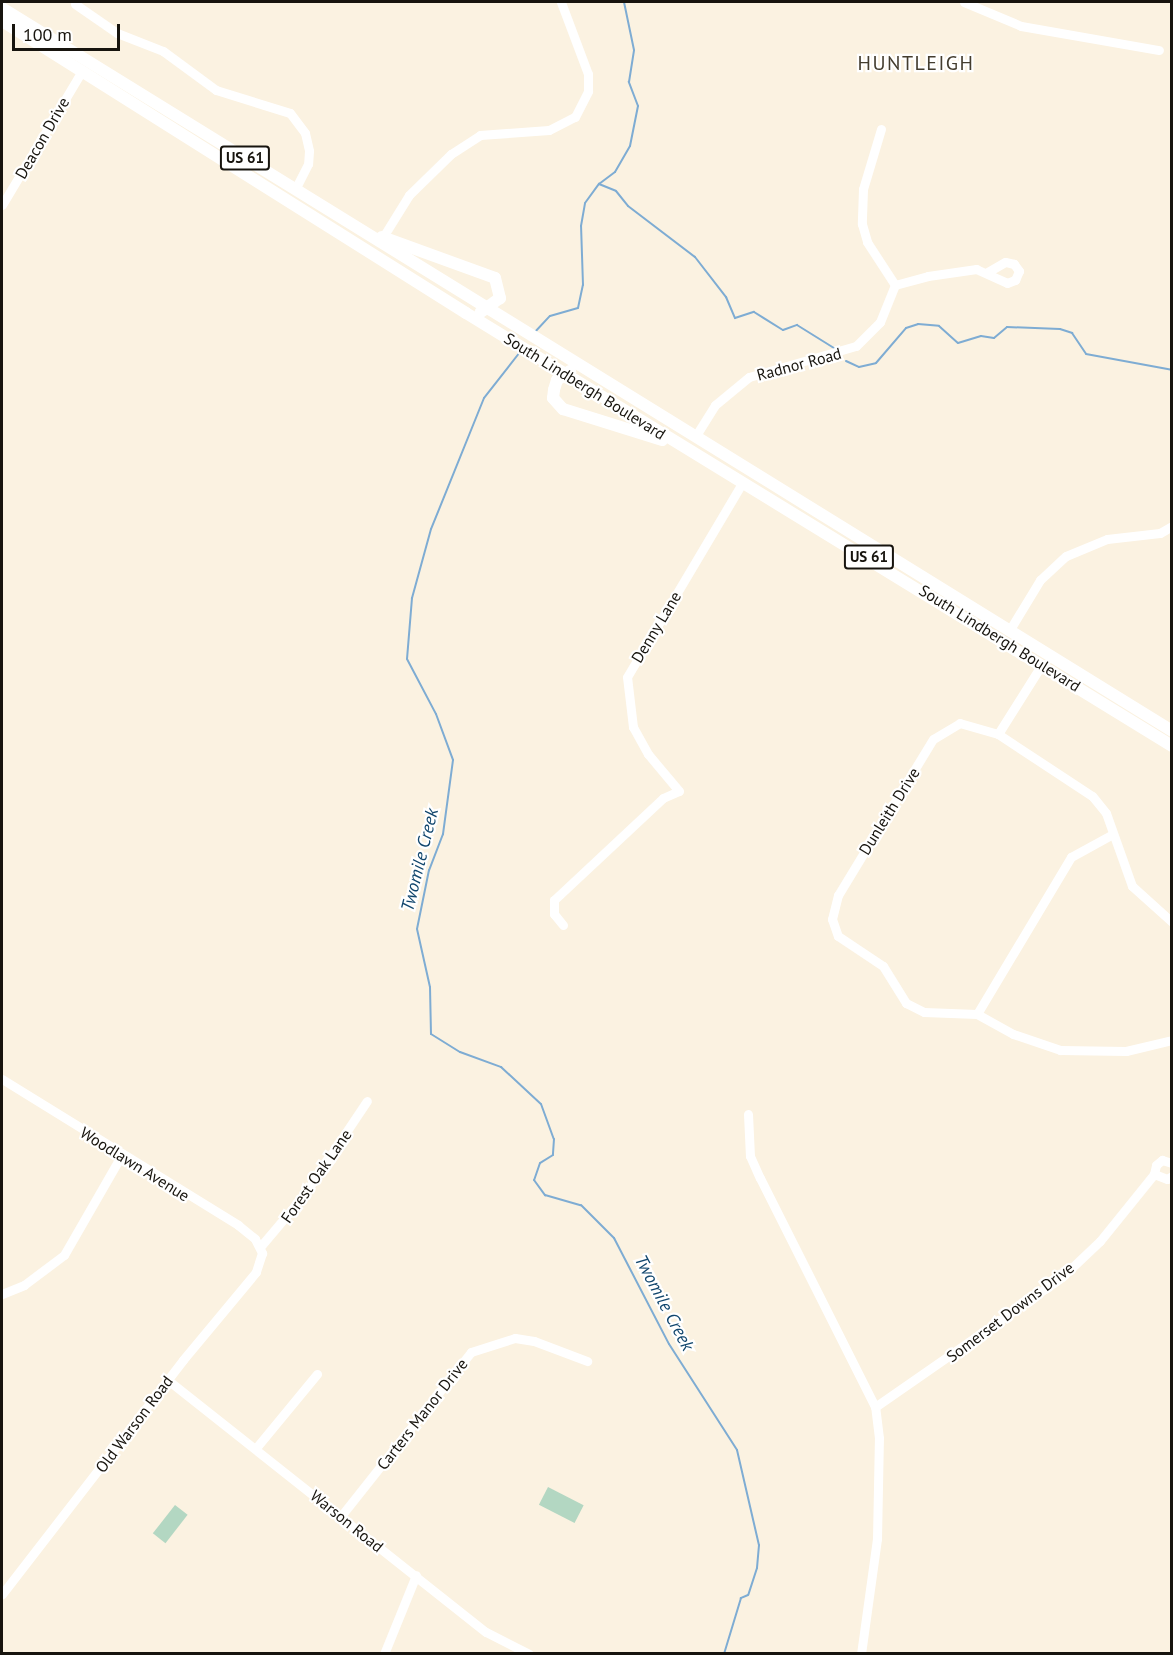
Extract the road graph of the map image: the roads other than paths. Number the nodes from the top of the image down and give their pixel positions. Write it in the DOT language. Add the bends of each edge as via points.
graph roads {
  1 [pos="561,2"];
  2 [pos="964,2"];
  3 [pos="75,4"];
  4 [pos="2,8"];
  5 [pos="2,21"];
  6 [pos="1159,50"];
  7 [pos="82,71"];
  8 [pos="881,129"];
  9 [pos="295,190"];
  10 [pos="2,205"];
  11 [pos="363,233"];
  12 [pos="383,237"];
  13 [pos="988,272"];
  14 [pos="894,285"];
  15 [pos="488,309"];
  16 [pos="466,313"];
  17 [pos="586,370"];
  18 [pos="564,374"];
  19 [pos="695,437"];
  20 [pos="683,447"];
  21 [pos="743,482"];
  22 [pos="1172,526"];
  23 [pos="1160,532"];
  24 [pos="1172,534"];
  25 [pos="1009,631"];
  26 [pos="1042,664"];
  27 [pos="1172,731"];
  28 [pos="998,734"];
  29 [pos="1172,746"];
  30 [pos="1111,835"];
  31 [pos="1172,922"];
  32 [pos="563,926"];
  33 [pos="977,1014"];
  34 [pos="1172,1040"];
  35 [pos="2,1079"];
  36 [pos="367,1101"];
  37 [pos="748,1114"];
  38 [pos="122,1156"];
  39 [pos="1172,1163"];
  40 [pos="1154,1174"];
  41 [pos="1172,1176"];
  42 [pos="261,1250"];
  43 [pos="2,1294"];
  44 [pos="587,1361"];
  45 [pos="317,1374"];
  46 [pos="169,1381"];
  47 [pos="875,1407"];
  48 [pos="256,1448"];
  49 [pos="342,1516"];
  50 [pos="416,1575"];
  51 [pos="2,1594"];
  52 [pos="384,1653"];
  53 [pos="529,1653"];
  54 [pos="861,1653"];
  1 -- 12 [label="street" via="588,74 588,91 575,117 549,130 480,135 451,154 409,195"];
  2 -- 6 [label="street" via="1021,26"];
  3 -- 9 [label="street" via="117,33 163,51 216,90 290,113 305,133 309,151 308,164"];
  4 -- 9 [label="main road, South Lindbergh Boulevard / US 61"];
  5 -- 7 [label="main road, South Lindbergh Boulevard / US 61"];
  7 -- 10 [label="street, Deacon Drive"];
  7 -- 16 [label="main road, South Lindbergh Boulevard / US 61"];
  8 -- 14 [label="street" via="863,189 862,224 867,242"];
  9 -- 11 [label="main road, South Lindbergh Boulevard / US 61"];
  11 -- 12 [label="main road"];
  11 -- 15 [label="main road, South Lindbergh Boulevard / US 61"];
  12 -- 15 [label="main road" via="430,257 490,275 498,282 500,293"];
  13 -- 14 [label="street" via="951,272"];
  14 -- 19 [label="street, Radnor Road" via="879,322 856,346 749,377 715,405"];
  15 -- 16 [label="main road"];
  15 -- 17 [label="main road, South Lindbergh Boulevard / US 61"];
  16 -- 18 [label="main road, South Lindbergh Boulevard / US 61"];
  17 -- 18 [label="main road"];
  17 -- 19 [label="main road, South Lindbergh Boulevard / US 61"];
  18 -- 20 [label="main road, South Lindbergh Boulevard / US 61"];
  18 -- 20 [label="main road" via="557,380 553,398 563,409"];
  19 -- 25 [label="main road, South Lindbergh Boulevard / US 61"];
  20 -- 21 [label="main road, South Lindbergh Boulevard / US 61"];
  21 -- 26 [label="main road, South Lindbergh Boulevard / US 61"];
  21 -- 32 [label="street, Denny Lane" via="627,677 633,727 648,754 679,791 663,798 554,900 554,914"];
  22 -- 23 [label="street"];
  23 -- 24 [label="street"];
  23 -- 25 [label="street" via="1107,539 1066,556 1040,580"];
  25 -- 27 [label="main road, South Lindbergh Boulevard / US 61"];
  26 -- 28 [label="street"];
  26 -- 29 [label="main road, South Lindbergh Boulevard / US 61"];
  28 -- 30 [label="street, Dunleith Drive" via="1092,796 1106,813"];
  28 -- 33 [label="street, Dunleith Drive" via="960,723 933,739 832,911 838,936 883,966 906,1003 924,1012"];
  30 -- 31 [label="street, Dunleith Drive" via="1132,886"];
  30 -- 33 [label="street" via="1071,857"];
  33 -- 34 [label="street, Dunleith Drive" via="1013,1034 1060,1050 1126,1051"];
  35 -- 38 [label="street, Woodlawn Avenue"];
  36 -- 42 [label="street, Forest Oak Lane" via="304,1195"];
  37 -- 47 [label="street" via="750,1156"];
  38 -- 42 [label="street, Woodlawn Avenue" via="238,1225"];
  38 -- 43 [label="street" via="64,1256 24,1285"];
  39 -- 40 [label="street, Somerset Downs Drive" via="1162,1160"];
  40 -- 41 [label="street" via="1167,1179"];
  40 -- 47 [label="street, Somerset Downs Drive" via="1100,1241 1062,1277"];
  42 -- 46 [label="street, Old Warson Road" via="256,1272"];
  44 -- 49 [label="street, Carters Manor Drive" via="515,1338 471,1352"];
  45 -- 48 [label="street"];
  46 -- 48 [label="street, Warson Road"];
  46 -- 51 [label="street, Old Warson Road"];
  47 -- 54 [label="street" via="879,1437 877,1539"];
  48 -- 49 [label="street, Warson Road"];
  49 -- 50 [label="street, Warson Road"];
  50 -- 52 [label="street"];
  50 -- 53 [label="street, Warson Road" via="486,1632"];
}
